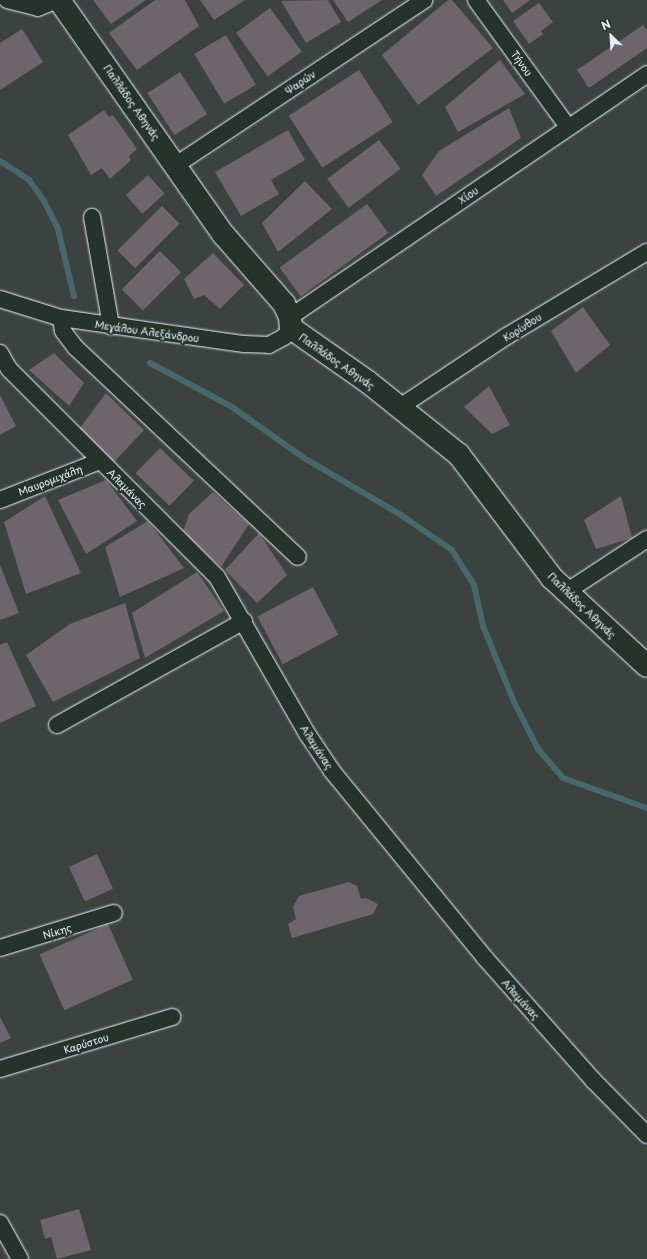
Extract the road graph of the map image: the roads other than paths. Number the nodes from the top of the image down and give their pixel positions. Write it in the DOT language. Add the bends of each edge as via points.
graph roads {
  1 [pos="7,0"];
  2 [pos="58,0"];
  3 [pos="424,0"];
  4 [pos="476,0"];
  5 [pos="647,74"];
  6 [pos="568,127"];
  7 [pos="176,165"];
  8 [pos="92,216"];
  9 [pos="647,252"];
  10 [pos="0,302"];
  11 [pos="60,318"];
  12 [pos="291,323"];
  13 [pos="111,326"];
  14 [pos="0,353"];
  15 [pos="400,407"];
  16 [pos="100,461"];
  17 [pos="0,500"];
  18 [pos="647,539"];
  19 [pos="298,558"];
  20 [pos="566,592"];
  21 [pos="244,621"];
  22 [pos="647,666"];
  23 [pos="57,725"];
  24 [pos="114,913"];
  25 [pos="0,948"];
  26 [pos="172,1017"];
  27 [pos="0,1069"];
  28 [pos="647,1135"];
  29 [pos="0,1223"];
  30 [pos="20,1259"];
  1 -- 2 [label="street, Παλλάδος Αθηνάς" via="38,8"];
  2 -- 7 [label="street, Παλλάδος Αθηνάς"];
  3 -- 7 [label="street, Ψαρών"];
  4 -- 6 [label="street, Τήνου"];
  5 -- 6 [label="street, Χίου"];
  6 -- 12 [label="street, Χίου"];
  7 -- 12 [label="street, Παλλάδος Αθηνάς" via="223,234 279,297"];
  8 -- 13 [label="street"];
  9 -- 15 [label="street, Κορίνθου" via="520,328"];
  10 -- 11 [label="street, Μεγάλου Αλεξάνδρου"];
  11 -- 13 [label="street, Μεγάλου Αλεξάνδρου"];
  11 -- 19 [label="street" via="63,331 75,347"];
  12 -- 13 [label="street, Μεγάλου Αλεξάνδρου" via="278,342 261,345"];
  12 -- 15 [label="street, Παλλάδος Αθηνάς"];
  14 -- 16 [label="street, Αλαμάνας" via="9,369"];
  15 -- 20 [label="street, Παλλάδος Αθηνάς" via="459,455 480,478 536,558"];
  16 -- 17 [label="street, Μαυρομιχάλη"];
  16 -- 21 [label="street, Αλαμάνας" via="217,577"];
  18 -- 20 [label="street"];
  20 -- 22 [label="street, Παλλάδος Αθηνάς"];
  21 -- 23 [label="street"];
  21 -- 28 [label="street, Αλαμάνας" via="292,708 332,771 485,958 593,1080"];
  24 -- 25 [label="street, Νίκης"];
  26 -- 27 [label="street, Καρύστου"];
  29 -- 30 [label="street"];
}
